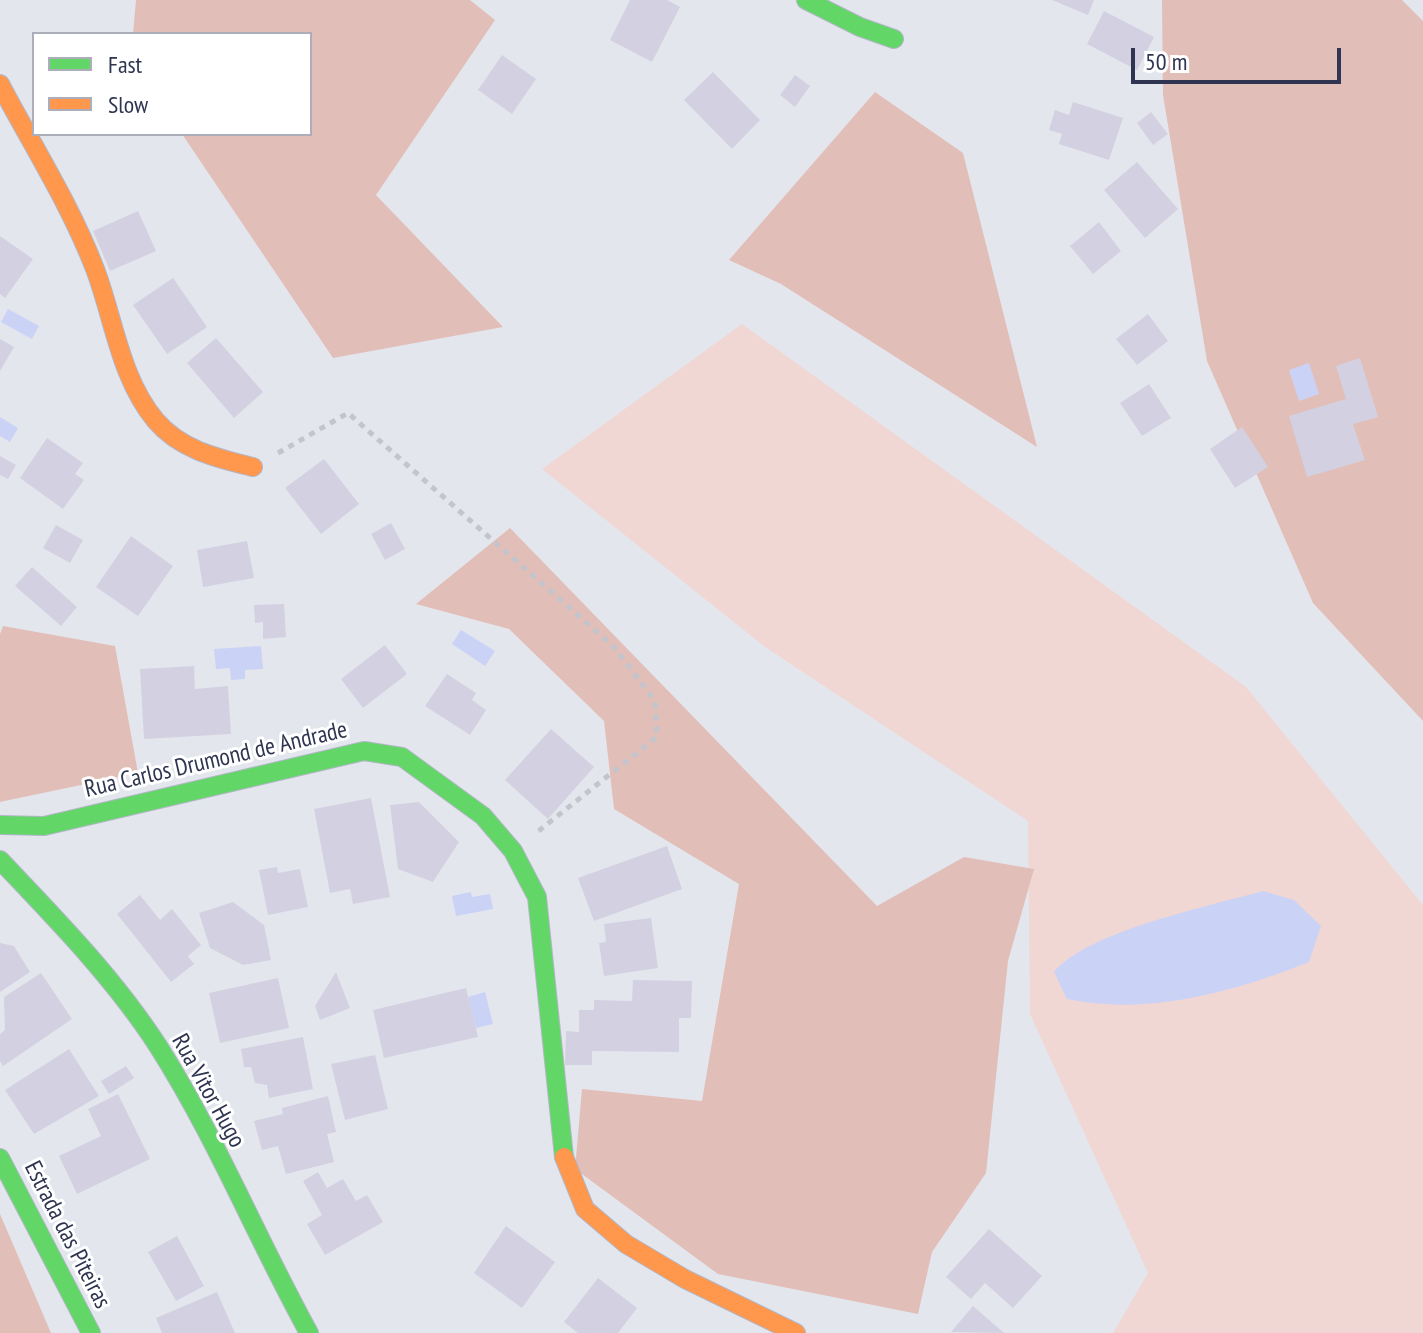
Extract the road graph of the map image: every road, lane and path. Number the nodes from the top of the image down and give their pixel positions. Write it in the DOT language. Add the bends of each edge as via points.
graph roads {
  1 [pos="806,0"];
  2 [pos="894,39"];
  3 [pos="0,84"];
  4 [pos="253,467"];
  5 [pos="0,825"];
  6 [pos="513,851"];
  7 [pos="0,860"];
  8 [pos="0,1158"];
  9 [pos="91,1333"];
  10 [pos="309,1333"];
  11 [pos="796,1333"];
  1 -- 2 [label="street"];
  3 -- 4 [label="street" via="95,269 119,353 155,419 174,438 201,452"];
  4 -- 6 [label="path" via="348,413 614,647 655,701 657,737"];
  5 -- 6 [label="street, Rua Carlos Drumond de Andrade" via="44,826 364,751 402,757 483,816"];
  6 -- 11 [label="street, Rua Carlos Drumond de Andrade" via="537,897 561,1149 585,1209 661,1265"];
  7 -- 10 [label="street, Rua Vitor Hugo" via="76,940 174,1071"];
  8 -- 9 [label="street, Estrada das Piteiras"];
}
